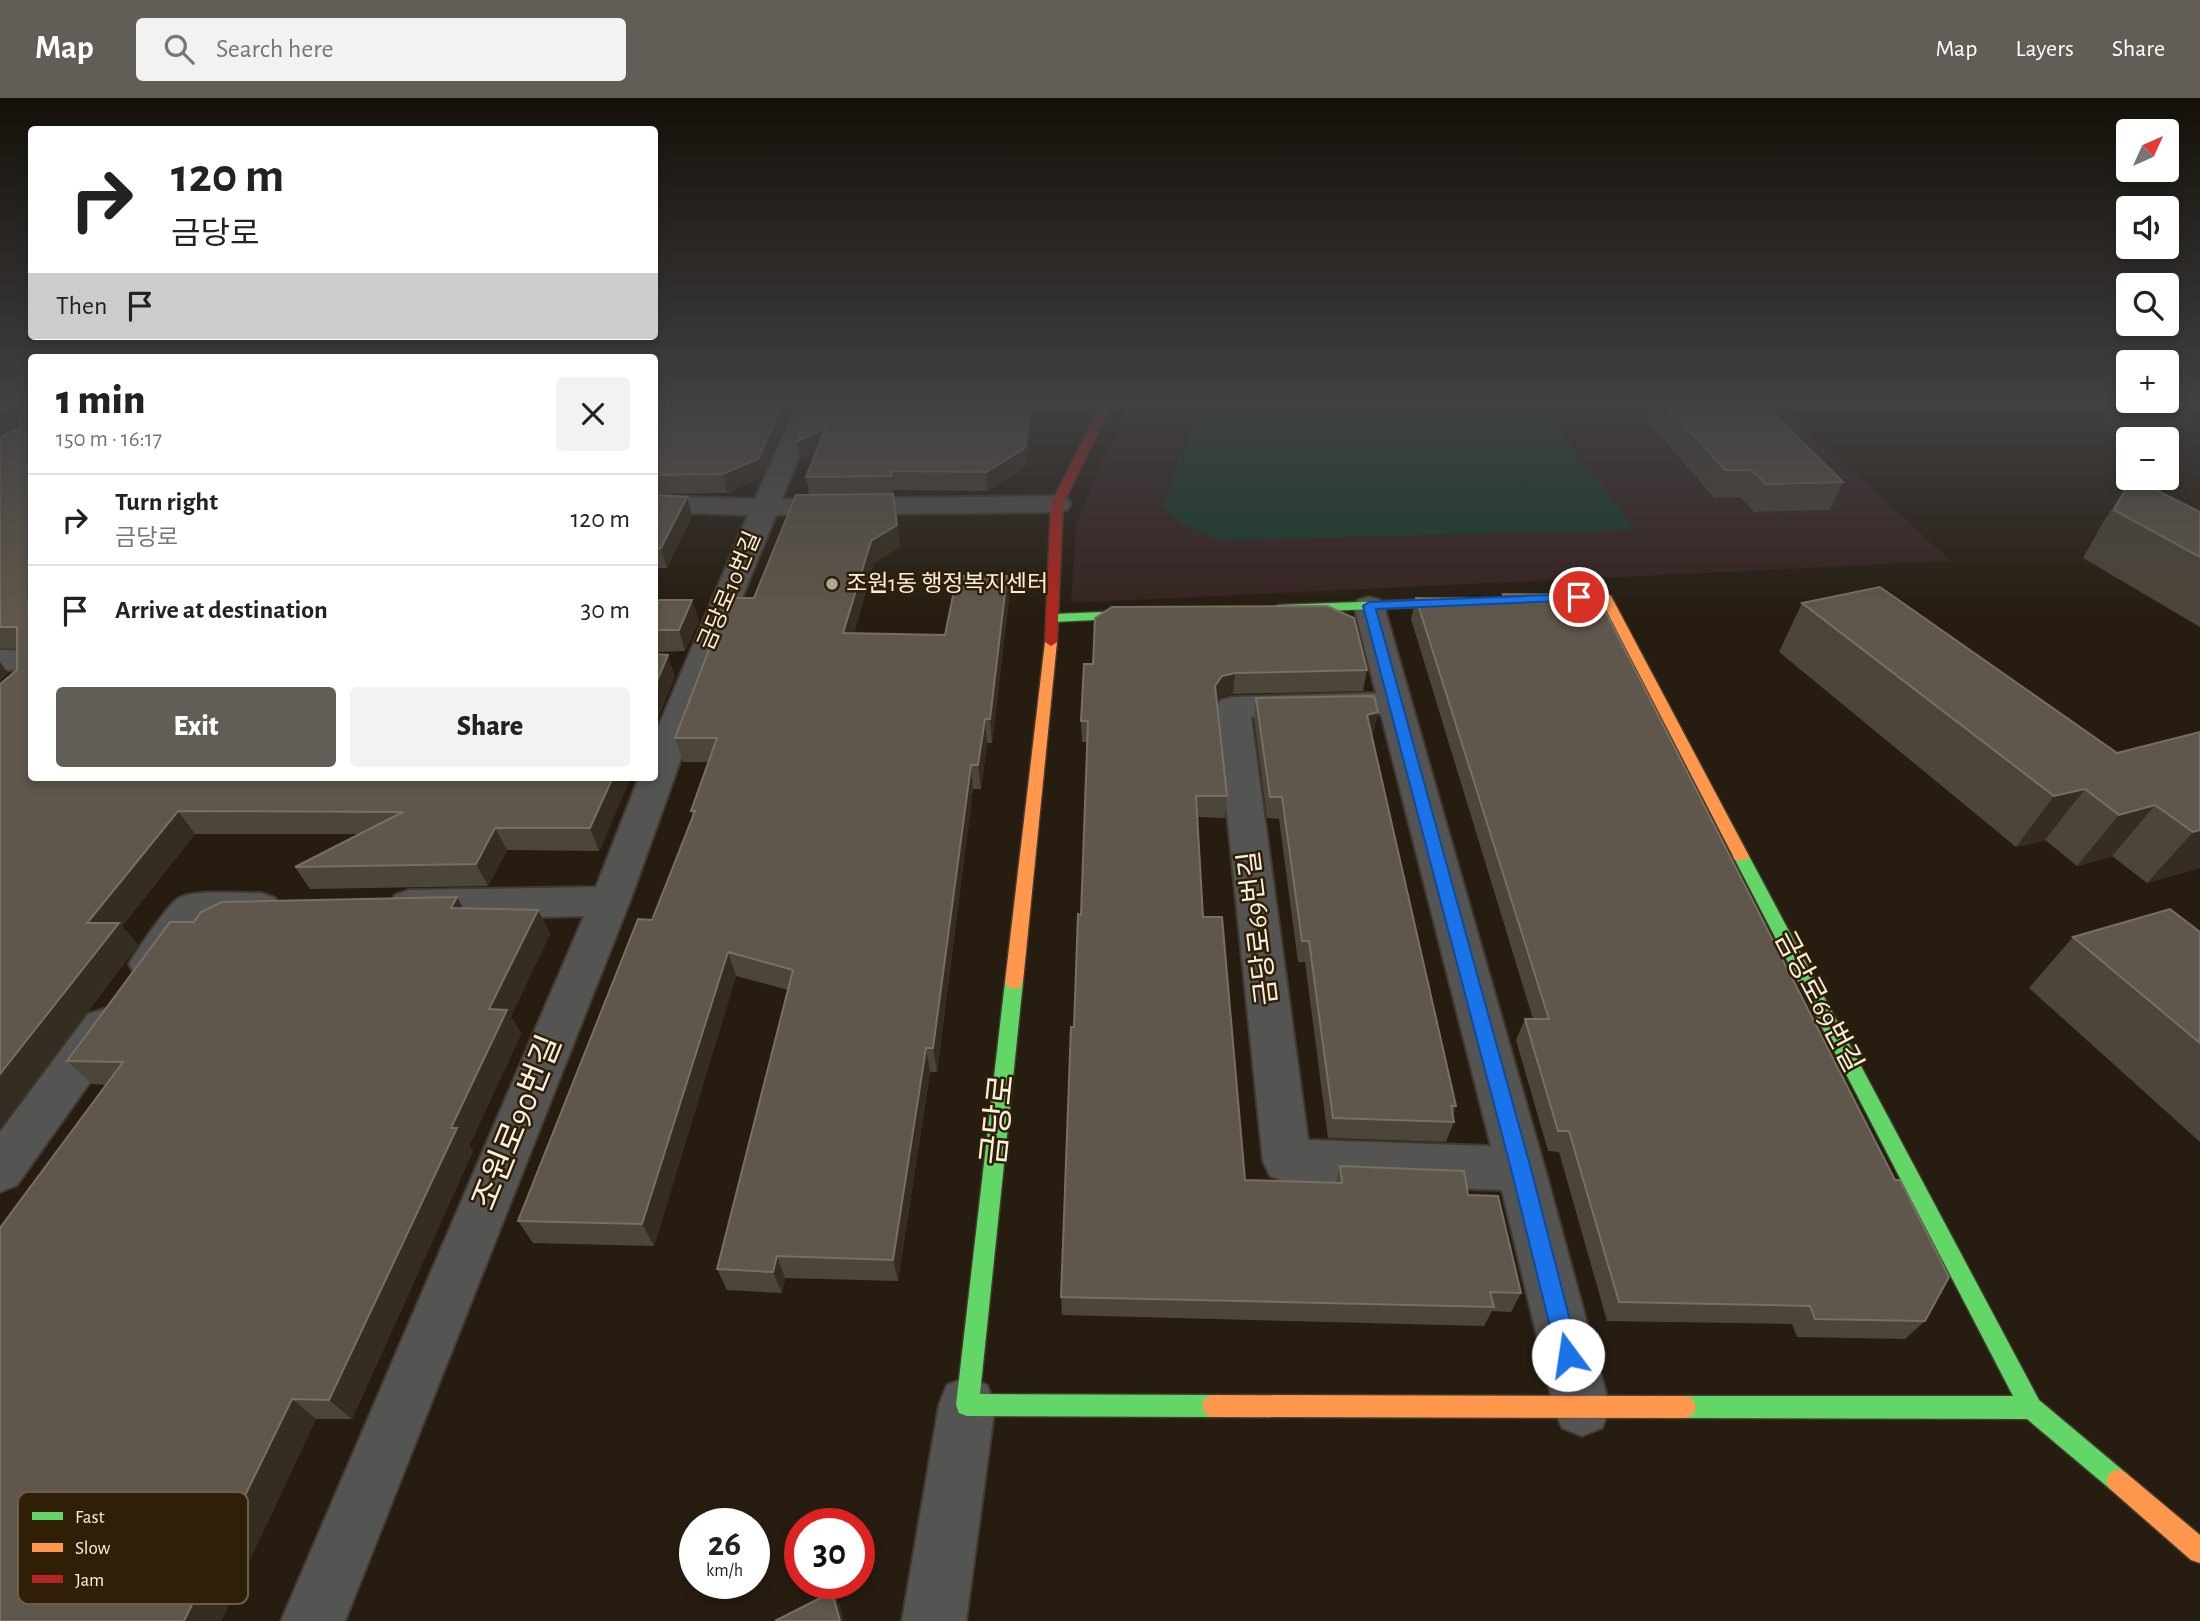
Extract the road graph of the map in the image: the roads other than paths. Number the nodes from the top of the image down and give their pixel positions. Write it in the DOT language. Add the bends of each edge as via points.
graph roads {
  1 [pos="780,472"];
  2 [pos="1073,472"];
  3 [pos="1057,504"];
  4 [pos="658,505"];
  5 [pos="766,507"];
  6 [pos="1522,600"];
  7 [pos="1480,601"];
  8 [pos="1369,606"];
  9 [pos="1259,610"];
  10 [pos="1163,614"];
  11 [pos="1054,618"];
  12 [pos="0,660"];
  13 [pos="28,661"];
  14 [pos="682,664"];
  15 [pos="1395,703"];
  16 [pos="658,743"];
  17 [pos="646,781"];
  18 [pos="610,901"];
  19 [pos="372,905"];
  20 [pos="302,907"];
  21 [pos="1521,1169"];
  22 [pos="0,1170"];
  23 [pos="967,1405"];
  24 [pos="1582,1408"];
  25 [pos="2031,1408"];
  26 [pos="2200,1551"];
  27 [pos="313,1621"];
  28 [pos="934,1621"];
  1 -- 5 [label="street, 금당로10번길"];
  2 -- 3 [label="street, 금당로"];
  3 -- 5 [label="street"];
  3 -- 11 [label="street, 금당로"];
  4 -- 5 [label="street"];
  5 -- 14 [label="street, 금당로10번길"];
  6 -- 25 [label="street, 금당로69번길" via="1605,596"];
  7 -- 8 [label="street"];
  8 -- 9 [label="street"];
  8 -- 15 [label="street"];
  10 -- 11 [label="street"];
  11 -- 23 [label="street, 금당로"];
  12 -- 13 [label="street"];
  14 -- 16 [label="street, 조원로90번길"];
  15 -- 21 [label="street"];
  15 -- 21 [label="street, 금당로69번길" via="1233,708 1287,1161"];
  17 -- 18 [label="street, 조원로90번길"];
  18 -- 19 [label="street"];
  18 -- 27 [label="street, 조원로90번길"];
  20 -- 22 [label="street" via="191,909"];
  21 -- 24 [label="street"];
  23 -- 24 [label="street"];
  23 -- 28 [label="street, 금당로"];
  24 -- 25 [label="street"];
  25 -- 26 [label="street, 금당로69번길"];
}
